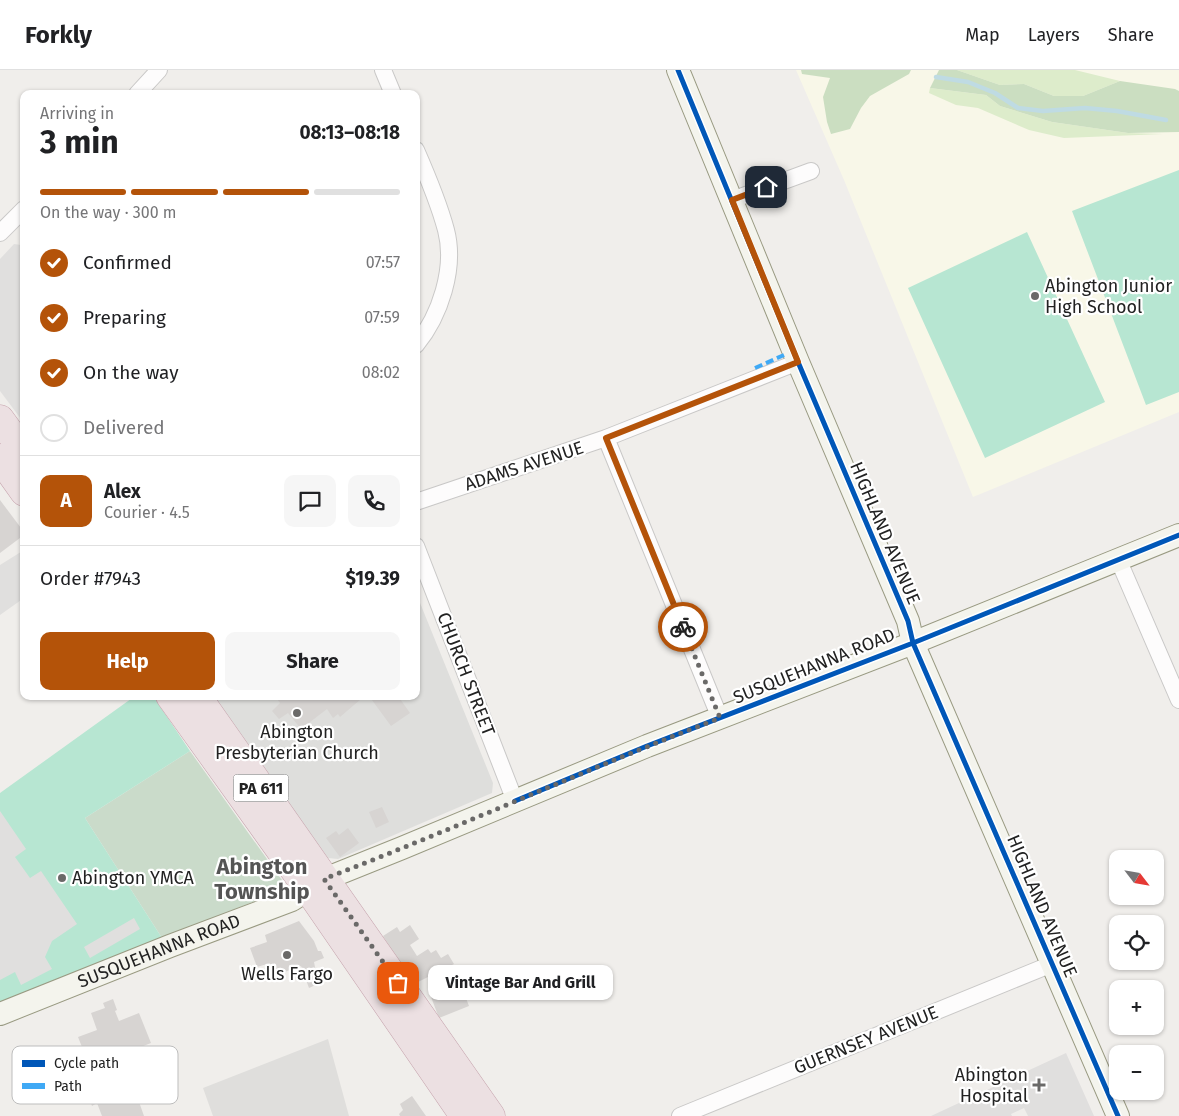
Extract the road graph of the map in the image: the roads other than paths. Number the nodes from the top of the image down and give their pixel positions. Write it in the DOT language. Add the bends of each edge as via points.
graph roads {
  1 [pos="159,70"];
  2 [pos="383,70"];
  3 [pos="678,70"];
  4 [pos="141,90"];
  5 [pos="391,90"];
  6 [pos="420,161"];
  7 [pos="810,170"];
  8 [pos="732,200"];
  9 [pos="20,213"];
  10 [pos="0,233"];
  11 [pos="420,339"];
  12 [pos="798,362"];
  13 [pos="0,419"];
  14 [pos="606,438"];
  15 [pos="20,446"];
  16 [pos="0,458"];
  17 [pos="20,486"];
  18 [pos="420,501"];
  19 [pos="1179,535"];
  20 [pos="420,556"];
  21 [pos="1118,559"];
  22 [pos="912,642"];
  23 [pos="173,700"];
  24 [pos="200,700"];
  25 [pos="1179,700"];
  26 [pos="720,718"];
  27 [pos="515,801"];
  28 [pos="316,884"];
  29 [pos="1052,964"];
  30 [pos="0,1014"];
  31 [pos="464,1116"];
  32 [pos="491,1116"];
  33 [pos="680,1116"];
  34 [pos="1118,1116"];
  1 -- 4 [label="street"];
  2 -- 5 [label="street"];
  3 -- 8 [label="main road, HIGHLAND AVENUE"];
  6 -- 11 [label="street" via="446,231 449,255 446,281 434,319"];
  7 -- 8 [label="street"];
  8 -- 12 [label="main road, HIGHLAND AVENUE"];
  9 -- 10 [label="street"];
  12 -- 14 [label="street, ADAMS AVENUE"];
  12 -- 22 [label="main road, HIGHLAND AVENUE" via="908,621"];
  13 -- 15 [label="highway"];
  14 -- 18 [label="street, ADAMS AVENUE"];
  14 -- 26 [label="street"];
  16 -- 17 [label="highway"];
  19 -- 21 [label="main road, SUSQUEHANNA ROAD"];
  20 -- 27 [label="street, CHURCH STREET"];
  21 -- 22 [label="main road, SUSQUEHANNA ROAD"];
  21 -- 25 [label="street"];
  22 -- 26 [label="main road, SUSQUEHANNA ROAD"];
  22 -- 29 [label="main road, HIGHLAND AVENUE"];
  23 -- 28 [label="highway, PA 611"];
  24 -- 28 [label="highway, PA 611"];
  26 -- 27 [label="main road, SUSQUEHANNA ROAD"];
  27 -- 28 [label="main road, SUSQUEHANNA ROAD"];
  28 -- 30 [label="main road, SUSQUEHANNA ROAD" via="292,900"];
  28 -- 31 [label="highway, PA 611"];
  28 -- 32 [label="highway, PA 611"];
  29 -- 33 [label="street, GUERNSEY AVENUE"];
  29 -- 34 [label="main road, HIGHLAND AVENUE"];
}
